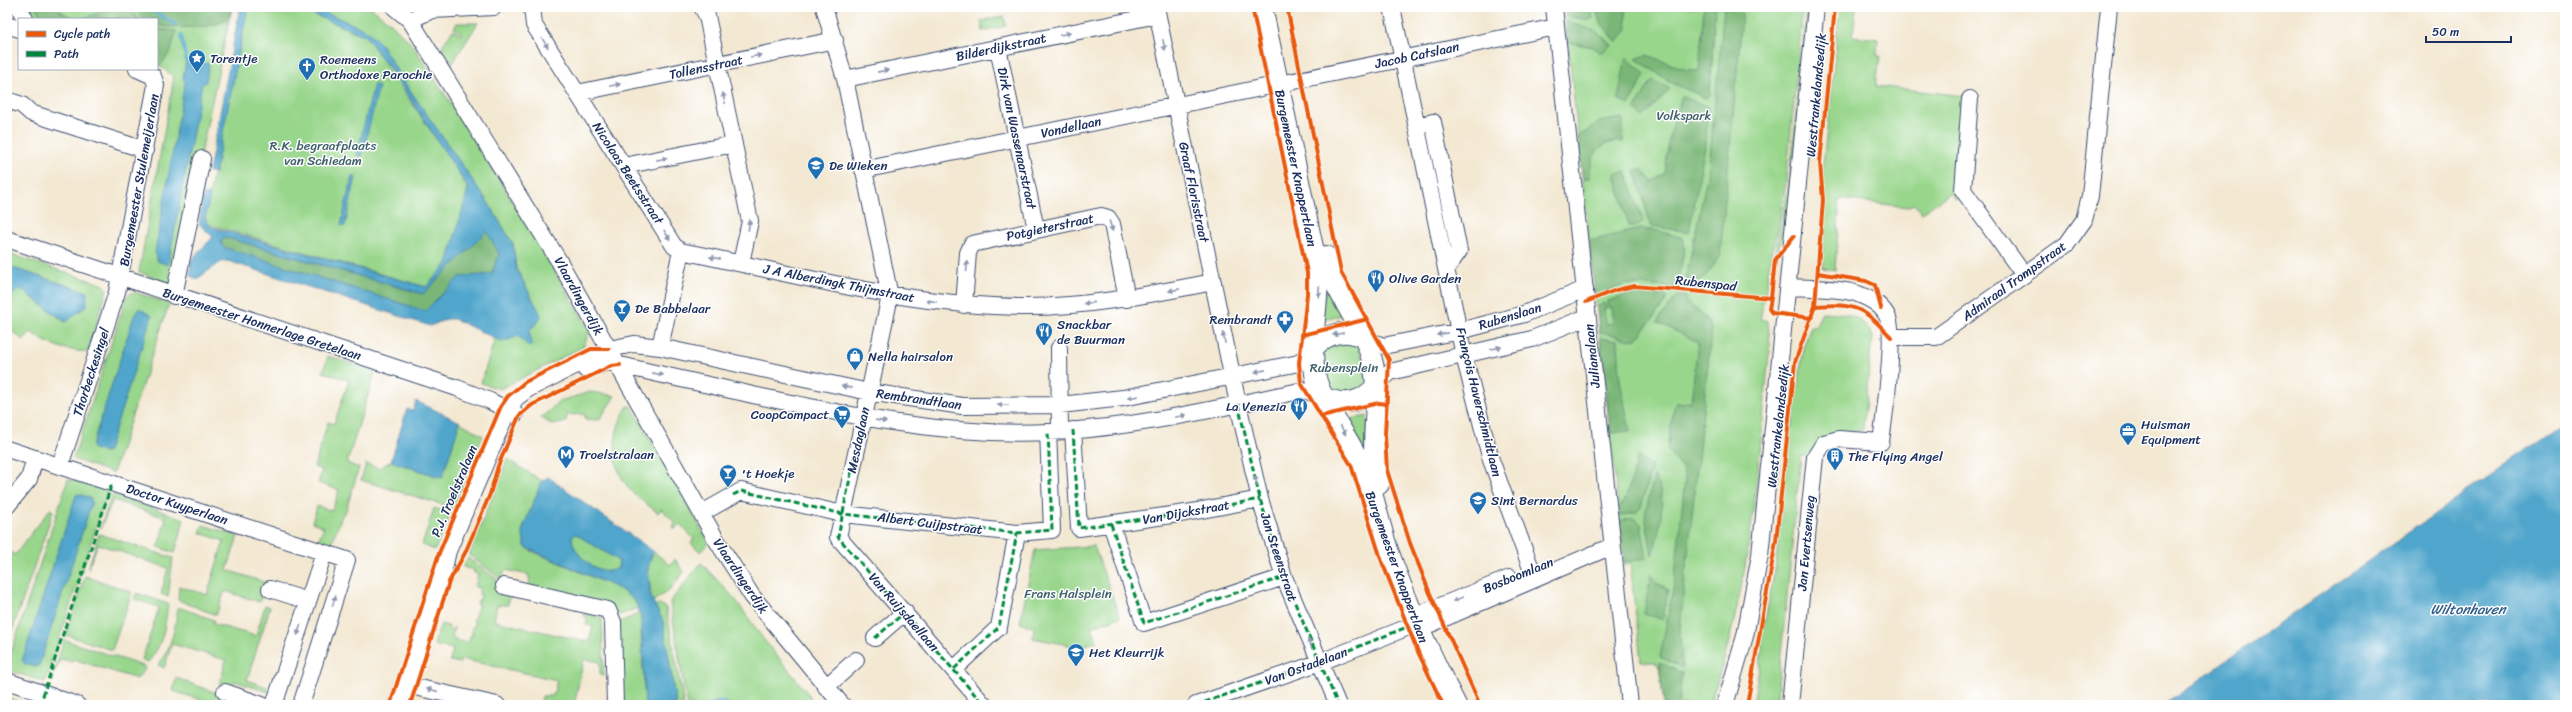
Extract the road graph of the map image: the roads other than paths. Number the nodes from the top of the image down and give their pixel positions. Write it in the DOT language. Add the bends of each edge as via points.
graph roads {
  1 [pos="10,7"];
  2 [pos="19,7"];
  3 [pos="394,7"];
  4 [pos="494,7"];
  5 [pos="532,7"];
  6 [pos="702,7"];
  7 [pos="824,7"];
  8 [pos="1262,7"];
  9 [pos="1275,7"];
  10 [pos="1392,7"];
  11 [pos="1554,7"];
  12 [pos="1816,7"];
  13 [pos="2109,7"];
  14 [pos="7,10"];
  15 [pos="1156,11"];
  16 [pos="24,18"];
  17 [pos="410,20"];
  18 [pos="7,25"];
  19 [pos="1556,27"];
  20 [pos="18,29"];
  21 [pos="835,40"];
  22 [pos="998,48"];
  23 [pos="1403,58"];
  24 [pos="717,64"];
  25 [pos="139,70"];
  26 [pos="845,79"];
  27 [pos="1284,82"];
  28 [pos="577,93"];
  29 [pos="1970,99"];
  30 [pos="7,100"];
  31 [pos="1176,105"];
  32 [pos="1017,138"];
  33 [pos="734,144"];
  34 [pos="145,150"];
  35 [pos="202,159"];
  36 [pos="624,166"];
  37 [pos="863,170"];
  38 [pos="1036,229"];
  39 [pos="7,239"];
  40 [pos="681,251"];
  41 [pos="741,263"];
  42 [pos="2024,275"];
  43 [pos="121,277"];
  44 [pos="1213,282"];
  45 [pos="1788,287"];
  46 [pos="1585,289"];
  47 [pos="174,296"];
  48 [pos="890,296"];
  49 [pos="1127,299"];
  50 [pos="964,305"];
  51 [pos="1587,317"];
  52 [pos="1460,331"];
  53 [pos="1891,337"];
  54 [pos="1364,338"];
  55 [pos="660,347"];
  56 [pos="1314,347"];
  57 [pos="1059,348"];
  58 [pos="609,349"];
  59 [pos="1464,356"];
  60 [pos="620,365"];
  61 [pos="1232,376"];
  62 [pos="1376,386"];
  63 [pos="869,392"];
  64 [pos="1323,397"];
  65 [pos="1238,404"];
  66 [pos="1060,405"];
  67 [pos="512,412"];
  68 [pos="862,419"];
  69 [pos="1060,431"];
  70 [pos="7,449"];
  71 [pos="35,458"];
  72 [pos="60,466"];
  73 [pos="1260,498"];
  74 [pos="7,506"];
  75 [pos="702,512"];
  76 [pos="843,514"];
  77 [pos="1111,524"];
  78 [pos="1017,533"];
  79 [pos="1612,541"];
  80 [pos="324,553"];
  81 [pos="1533,574"];
  82 [pos="1284,577"];
  83 [pos="504,586"];
  84 [pos="270,589"];
  85 [pos="308,601"];
  86 [pos="905,612"];
  87 [pos="1424,620"];
  88 [pos="1745,636"];
  89 [pos="875,638"];
  90 [pos="856,660"];
  91 [pos="1318,663"];
  92 [pos="954,669"];
  93 [pos="7,681"];
  94 [pos="406,685"];
  95 [pos="826,687"];
  96 [pos="225,692"];
  97 [pos="77,705"];
  98 [pos="262,705"];
  99 [pos="274,705"];
  100 [pos="301,705"];
  101 [pos="399,705"];
  102 [pos="497,705"];
  103 [pos="614,705"];
  104 [pos="842,705"];
  105 [pos="984,705"];
  106 [pos="1196,705"];
  107 [pos="1338,705"];
  108 [pos="1456,705"];
  109 [pos="1466,705"];
  110 [pos="1630,705"];
  111 [pos="1718,705"];
  112 [pos="1725,705"];
  113 [pos="1790,705"];
  1 -- 14 [label="street"];
  2 -- 16 [label="street"];
  3 -- 17 [label="street, Vlaardingerdijk"];
  4 -- 17 [label="street" via="432,10"];
  5 -- 28 [label="street, Nicolaas Beetsstraat, one-way" via="534,25"];
  6 -- 24 [label="street" via="707,16"];
  7 -- 21 [label="street"];
  8 -- 27 [label="main road, Burgemeester Knappertlaan"];
  9 -- 27 [label="main road, Burgemeester Knappertlaan"];
  10 -- 23 [label="street, François Haverschmidtlaan"];
  11 -- 19 [label="street, Julianalaan"];
  12 -- 45 [label="street, Westfrankelandsedijk"];
  13 -- 42 [label="street, Admiraal Trompstraat" via="2090,196 2084,220 2067,244"];
  22 -- 15 [label="street, Bilderdijkstraat, one-way"];
  15 -- 31 [label="street, Graaf Florisstraat, one-way"];
  17 -- 58 [label="street, Vlaardingerdijk" via="556,254"];
  18 -- 20 [label="street"];
  19 -- 23 [label="street, Jacob Catslaan"];
  19 -- 46 [label="street, Julianalaan"];
  24 -- 21 [label="street, Tollensstraat, one-way"];
  21 -- 26 [label="street"];
  26 -- 22 [label="street, Bilderdijkstraat, one-way"];
  22 -- 32 [label="street, Dirk van Wassenaarstraat"];
  23 -- 27 [label="street, Jacob Catslaan"];
  23 -- 52 [label="street, François Haverschmidtlaan" via="1417,126 1433,122 1459,251 1447,268"];
  28 -- 24 [label="street, Tollensstraat, one-way"];
  33 -- 24 [label="street, one-way"];
  25 -- 34 [label="street, Burgemeester Stulemeijerlaan" via="153,76 156,85"];
  26 -- 37 [label="street"];
  27 -- 31 [label="street, Vondellaan"];
  27 -- 54 [label="main road, Burgemeester Knappertlaan" via="1332,279"];
  27 -- 56 [label="main road, Burgemeester Knappertlaan, one-way" via="1291,137 1318,271"];
  28 -- 36 [label="street, Nicolaas Beetsstraat"];
  29 -- 42 [label="street" via="1963,190"];
  30 -- 34 [label="street" via="22,105 31,112"];
  31 -- 32 [label="street, Vondellaan"];
  31 -- 44 [label="street, Graaf Florisstraat"];
  32 -- 37 [label="street, Vondellaan"];
  32 -- 38 [label="street, Dirk van Wassenaarstraat"];
  36 -- 33 [label="street, one-way"];
  41 -- 33 [label="street, one-way" via="750,221"];
  34 -- 43 [label="street, Burgemeester Stulemeijerlaan"];
  35 -- 47 [label="street"];
  36 -- 40 [label="street, Nicolaas Beetsstraat, one-way" via="674,246"];
  37 -- 48 [label="street"];
  38 -- 49 [label="street, Potgieterstraat, one-way" via="1101,216 1108,218"];
  50 -- 38 [label="street, Potgieterstraat, one-way" via="968,253 972,244"];
  39 -- 43 [label="street, Burgemeester Honnerlage Gretelaan"];
  41 -- 40 [label="street, J A Alberdingk Thijmstraat, one-way"];
  40 -- 55 [label="street"];
  41 -- 48 [label="street, J A Alberdingk Thijmstraat"];
  42 -- 53 [label="street, Admiraal Trompstraat" via="1936,337"];
  43 -- 47 [label="street, Burgemeester Honnerlage Gretelaan"];
  43 -- 72 [label="street, Thorbeckesingel"];
  44 -- 49 [label="street, J A Alberdingk Thijmstraat, one-way"];
  61 -- 44 [label="street, Graaf Florisstraat, one-way"];
  45 -- 53 [label="street" via="1856,293 1868,298 1881,308 1888,318"];
  45 -- 88 [label="street, Westfrankelandsedijk" via="1760,556"];
  46 -- 51 [label="street, Julianalaan"];
  46 -- 52 [label="street, Rubenslaan" via="1524,314"];
  47 -- 67 [label="street, Burgemeester Honnerlage Gretelaan" via="457,388"];
  50 -- 48 [label="street, J A Alberdingk Thijmstraat, one-way"];
  48 -- 63 [label="street, Mesdaglaan"];
  49 -- 50 [label="street, J A Alberdingk Thijmstraat, one-way" via="1027,307"];
  59 -- 51 [label="street, Rubenslaan, one-way" via="1532,339"];
  51 -- 79 [label="street, Julianalaan"];
  52 -- 54 [label="street, Rubenslaan, one-way" via="1383,346"];
  52 -- 59 [label="street, François Haverschmidtlaan"];
  53 -- 113 [label="street, Jan Evertsenweg" via="1881,442 1839,439 1824,443 1815,457"];
  54 -- 56 [label="main road, one-way" via="1343,332 1328,336"];
  54 -- 62 [label="main road" via="1371,355"];
  55 -- 58 [label="street, Rembrandtlaan" via="634,344"];
  63 -- 55 [label="street, Rembrandtlaan, one-way"];
  56 -- 61 [label="street, Rembrandtlaan, one-way" via="1299,363"];
  56 -- 64 [label="main road" via="1313,360"];
  57 -- 66 [label="street"];
  58 -- 60 [label="street, Vlaardingerdijk"];
  58 -- 67 [label="street, P.J. Troelstralaan" via="528,389 516,398"];
  59 -- 62 [label="street, Rubenslaan" via="1390,372"];
  59 -- 81 [label="street, François Haverschmidtlaan" via="1491,460"];
  60 -- 67 [label="street, P.J. Troelstralaan" via="608,362 598,364 536,394"];
  60 -- 68 [label="street, Rembrandtlaan, one-way"];
  60 -- 75 [label="street, Vlaardingerdijk"];
  61 -- 65 [label="street"];
  61 -- 66 [label="street, Rembrandtlaan, one-way" via="1123,398"];
  62 -- 64 [label="main road" via="1367,396 1358,400 1340,403"];
  62 -- 87 [label="main road, Burgemeester Knappertlaan" via="1372,441 1376,476"];
  66 -- 63 [label="street, Rembrandtlaan, one-way" via="962,406"];
  63 -- 68 [label="street, Mesdaglaan"];
  64 -- 65 [label="street, Rembrandtlaan" via="1304,390"];
  64 -- 87 [label="main road, Burgemeester Knappertlaan, one-way" via="1365,473 1387,548"];
  69 -- 65 [label="street, Rembrandtlaan, one-way" via="1150,423"];
  73 -- 65 [label="street, Jan Steenstraat, one-way"];
  66 -- 69 [label="street"];
  67 -- 94 [label="street, P.J. Troelstralaan" via="455,556 442,577"];
  68 -- 69 [label="street, Rembrandtlaan, one-way" via="954,431"];
  68 -- 76 [label="street, Mesdaglaan"];
  69 -- 77 [label="street, Van Dijckstraat" via="1079,528"];
  69 -- 78 [label="street, Albert Cuijpstraat" via="1052,530"];
  70 -- 71 [label="street, Doctor Kuyperlaan"];
  71 -- 72 [label="street, Doctor Kuyperlaan"];
  71 -- 74 [label="street" via="29,479"];
  72 -- 80 [label="street, Doctor Kuyperlaan"];
  73 -- 77 [label="street, Van Dijckstraat" via="1186,514"];
  73 -- 82 [label="street, Jan Steenstraat"];
  75 -- 76 [label="street, Albert Cuijpstraat" via="741,491"];
  75 -- 95 [label="street, Vlaardingerdijk" via="752,596"];
  76 -- 78 [label="street, Albert Cuijpstraat"];
  76 -- 86 [label="street, Van Ruijsdaellaan" via="838,537"];
  77 -- 82 [label="street" via="1144,623"];
  78 -- 92 [label="street" via="999,627"];
  79 -- 81 [label="street, Bosboomlaan"];
  79 -- 110 [label="street, Julianalaan"];
  80 -- 85 [label="street"];
  100 -- 80 [label="street, Doctor Kuyperlaan, one-way" via="347,560"];
  81 -- 87 [label="street, Bosboomlaan"];
  91 -- 82 [label="street, Jan Steenstraat, one-way"];
  83 -- 103 [label="street" via="602,606 608,610 613,622"];
  84 -- 85 [label="street"];
  85 -- 99 [label="street, one-way"];
  86 -- 89 [label="street"];
  86 -- 92 [label="street, Van Ruijsdaellaan"];
  87 -- 91 [label="street, Van Ostadelaan"];
  87 -- 108 [label="main road, Burgemeester Knappertlaan"];
  87 -- 109 [label="main road, Burgemeester Knappertlaan"];
  88 -- 111 [label="street, Westfrankelandsedijk"];
  88 -- 112 [label="street, Westfrankelandsedijk"];
  90 -- 95 [label="street"];
  91 -- 106 [label="street, Van Ostadelaan"];
  91 -- 107 [label="street, Jan Steenstraat"];
  92 -- 105 [label="street, Van Ruijsdaellaan"];
  93 -- 97 [label="street"];
  94 -- 101 [label="street, P.J. Troelstralaan"];
  102 -- 94 [label="street, one-way"];
  95 -- 104 [label="street, Vlaardingerdijk"];
  96 -- 98 [label="street"];
}
